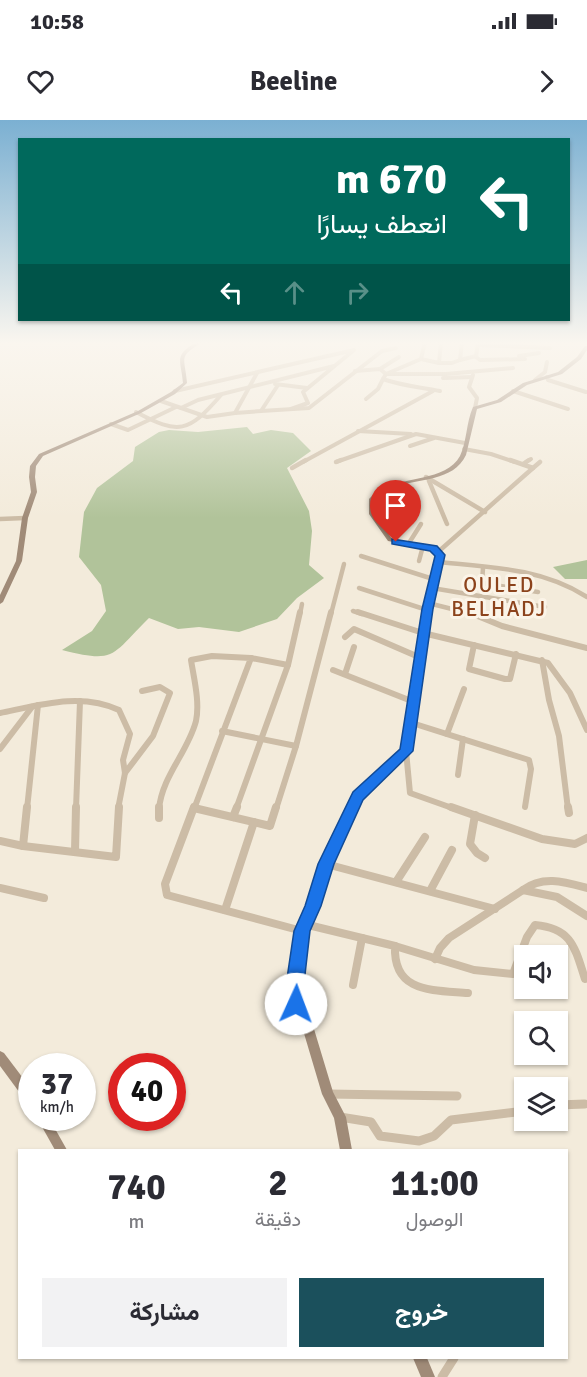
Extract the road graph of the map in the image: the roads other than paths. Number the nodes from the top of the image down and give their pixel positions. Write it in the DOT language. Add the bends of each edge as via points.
graph roads {
  1 [pos="161,401"];
  2 [pos="197,401"];
  3 [pos="216,401"];
  4 [pos="241,401"];
  5 [pos="268,401"];
  6 [pos="307,401"];
  7 [pos="321,401"];
  8 [pos="415,401"];
  9 [pos="478,401"];
  10 [pos="497,401"];
  11 [pos="543,401"];
  12 [pos="176,407"];
  13 [pos="181,408"];
  14 [pos="475,408"];
  15 [pos="291,409"];
  16 [pos="568,409"];
  17 [pos="261,411"];
  18 [pos="136,412"];
  19 [pos="235,412"];
  20 [pos="200,415"];
  21 [pos="151,419"];
  22 [pos="111,424"];
  23 [pos="357,431"];
  24 [pos="416,434"];
  25 [pos="434,438"];
  26 [pos="410,446"];
  27 [pos="464,446"];
  28 [pos="531,459"];
  29 [pos="336,462"];
  30 [pos="540,462"];
  31 [pos="523,464"];
  32 [pos="292,468"];
  33 [pos="533,468"];
  34 [pos="427,479"];
  35 [pos="485,512"];
  36 [pos="25,518"];
  37 [pos="0,519"];
  38 [pos="421,524"];
  39 [pos="447,524"];
  40 [pos="409,543"];
  41 [pos="423,546"];
  42 [pos="438,552"];
  43 [pos="362,556"];
  44 [pos="419,561"];
  45 [pos="438,562"];
  46 [pos="344,564"];
  47 [pos="483,568"];
  48 [pos="433,579"];
  49 [pos="358,588"];
  50 [pos="432,588"];
  51 [pos="538,592"];
  52 [pos="587,597"];
  53 [pos="0,602"];
  54 [pos="302,604"];
  55 [pos="428,606"];
  56 [pos="545,607"];
  57 [pos="353,610"];
  58 [pos="423,633"];
  59 [pos="345,637"];
  60 [pos="474,645"];
  61 [pos="354,647"];
  62 [pos="587,648"];
  63 [pos="516,654"];
  64 [pos="251,658"];
  65 [pos="421,658"];
  66 [pos="542,660"];
  67 [pos="288,665"];
  68 [pos="333,670"];
  69 [pos="345,674"];
  70 [pos="464,689"];
  71 [pos="142,691"];
  72 [pos="80,701"];
  73 [pos="414,702"];
  74 [pos="35,706"];
  75 [pos="0,713"];
  76 [pos="412,723"];
  77 [pos="587,730"];
  78 [pos="222,731"];
  79 [pos="447,734"];
  80 [pos="261,739"];
  81 [pos="463,739"];
  82 [pos="296,746"];
  83 [pos="0,749"];
  84 [pos="406,751"];
  85 [pos="125,773"];
  86 [pos="458,775"];
  87 [pos="525,807"];
  88 [pos="194,808"];
  89 [pos="569,813"];
  90 [pos="476,815"];
  91 [pos="233,817"];
  92 [pos="159,818"];
  93 [pos="254,822"];
  94 [pos="425,837"];
  95 [pos="587,838"];
  96 [pos="0,841"];
  97 [pos="23,846"];
  98 [pos="452,850"];
  99 [pos="75,851"];
  100 [pos="485,858"];
  101 [pos="326,864"];
  102 [pos="396,882"];
  103 [pos="0,888"];
  104 [pos="587,888"];
  105 [pos="523,890"];
  106 [pos="430,891"];
  107 [pos="44,898"];
  108 [pos="495,909"];
  109 [pos="225,910"];
  110 [pos="587,915"];
  111 [pos="303,928"];
  112 [pos="362,938"];
  113 [pos="394,946"];
  114 [pos="435,959"];
  115 [pos="585,978"];
  116 [pos="353,985"];
  117 [pos="468,993"];
  118 [pos="0,1057"];
  119 [pos="18,1081"];
  120 [pos="328,1094"];
  121 [pos="457,1096"];
  122 [pos="585,1104"];
  123 [pos="568,1105"];
  124 [pos="514,1112"];
  125 [pos="340,1118"];
  126 [pos="50,1131"];
  127 [pos="60,1149"];
  128 [pos="346,1149"];
  129 [pos="420,1359"];
  130 [pos="453,1359"];
  131 [pos="428,1377"];
  132 [pos="441,1377"];
  1 -- 12 [label="street"];
  1 -- 18 [label="street"];
  2 -- 13 [label="street"];
  3 -- 20 [label="street"];
  4 -- 19 [label="street"];
  5 -- 17 [label="street"];
  6 -- 15 [label="street"];
  7 -- 15 [label="street" via="309,408"];
  8 -- 23 [label="street"];
  9 -- 14 [label="street"];
  10 -- 14 [label="street"];
  11 -- 16 [label="street"];
  12 -- 13 [label="street"];
  12 -- 21 [label="street"];
  13 -- 20 [label="street"];
  14 -- 27 [label="street"];
  15 -- 17 [label="street"];
  17 -- 19 [label="street"];
  18 -- 21 [label="street"];
  18 -- 22 [label="street"];
  19 -- 20 [label="street"];
  20 -- 21 [label="street" via="172,428"];
  21 -- 22 [label="street" via="128,430"];
  22 -- 36 [label="street" via="35,460 34,492"];
  23 -- 24 [label="street"];
  23 -- 32 [label="street"];
  24 -- 25 [label="street"];
  24 -- 29 [label="street"];
  25 -- 26 [label="street"];
  25 -- 27 [label="street"];
  27 -- 31 [label="street"];
  27 -- 34 [label="street" via="461,459 450,470"];
  28 -- 31 [label="street"];
  30 -- 33 [label="street"];
  31 -- 33 [label="street"];
  33 -- 35 [label="street"];
  34 -- 35 [label="street"];
  34 -- 39 [label="street"];
  34 -- 40 [label="street" via="382,490 372,499 372,514 390,540"];
  35 -- 42 [label="street"];
  36 -- 37 [label="street"];
  36 -- 53 [label="street" via="19,561"];
  38 -- 40 [label="street"];
  40 -- 41 [label="street"];
  41 -- 42 [label="street"];
  41 -- 44 [label="street"];
  42 -- 45 [label="street"];
  43 -- 48 [label="street"];
  45 -- 47 [label="street"];
  45 -- 48 [label="street"];
  46 -- 82 [label="street"];
  47 -- 51 [label="street" via="482,584"];
  47 -- 52 [label="street" via="548,577"];
  48 -- 50 [label="street"];
  49 -- 55 [label="street"];
  50 -- 55 [label="street"];
  50 -- 56 [label="street"];
  54 -- 67 [label="street"];
  55 -- 58 [label="street"];
  55 -- 62 [label="street" via="470,613 502,626"];
  57 -- 58 [label="street"];
  58 -- 60 [label="street"];
  58 -- 65 [label="street"];
  59 -- 65 [label="street" via="354,629"];
  60 -- 63 [label="street"];
  60 -- 63 [label="street" via="469,669 505,679 510,679"];
  61 -- 69 [label="street"];
  63 -- 66 [label="street"];
  64 -- 67 [label="street"];
  64 -- 78 [label="street"];
  64 -- 92 [label="street" via="191,660 195,723 166,781"];
  65 -- 73 [label="street"];
  66 -- 77 [label="street" via="553,668 570,693"];
  66 -- 89 [label="street" via="559,736"];
  67 -- 80 [label="street"];
  68 -- 69 [label="street"];
  69 -- 73 [label="street"];
  70 -- 79 [label="street"];
  71 -- 85 [label="street" via="158,686 170,693 148,745"];
  72 -- 74 [label="street"];
  72 -- 85 [label="street" via="105,704 123,716 130,735 123,760"];
  72 -- 99 [label="street"];
  73 -- 76 [label="street"];
  74 -- 75 [label="street"];
  74 -- 83 [label="street"];
  74 -- 97 [label="street"];
  76 -- 79 [label="street"];
  76 -- 84 [label="street"];
  78 -- 80 [label="street"];
  78 -- 88 [label="street"];
  79 -- 81 [label="street"];
  80 -- 82 [label="street"];
  80 -- 91 [label="street"];
  81 -- 86 [label="street"];
  81 -- 87 [label="street" via="531,762"];
  82 -- 93 [label="street" via="270,826"];
  84 -- 90 [label="street" via="410,759 410,793"];
  84 -- 101 [label="street" via="358,796"];
  85 -- 99 [label="street" via="116,857"];
  88 -- 91 [label="street"];
  88 -- 109 [label="street" via="165,890 167,895"];
  90 -- 95 [label="street" via="542,839 575,844"];
  90 -- 100 [label="street" via="470,843"];
  91 -- 93 [label="street"];
  93 -- 109 [label="street"];
  94 -- 102 [label="street"];
  96 -- 97 [label="street"];
  97 -- 99 [label="street"];
  98 -- 106 [label="street"];
  101 -- 102 [label="street"];
  101 -- 111 [label="street"];
  102 -- 106 [label="street"];
  103 -- 107 [label="street"];
  104 -- 105 [label="street" via="547,881 531,883"];
  105 -- 108 [label="street"];
  105 -- 110 [label="street" via="556,898"];
  106 -- 108 [label="street"];
  108 -- 114 [label="street" via="446,940"];
  109 -- 111 [label="street"];
  111 -- 112 [label="street"];
  111 -- 120 [label="street" via="294,992"];
  112 -- 113 [label="street"];
  112 -- 116 [label="street"];
  113 -- 114 [label="street"];
  113 -- 117 [label="street" via="396,970 402,978 423,988"];
  114 -- 115 [label="street" via="474,970 513,974 526,935 535,926 549,926 574,943"];
  118 -- 119 [label="street"];
  120 -- 121 [label="street"];
  120 -- 125 [label="street"];
  122 -- 123 [label="street"];
  124 -- 125 [label="street" via="451,1120 435,1137 414,1142 380,1136 371,1122"];
  125 -- 128 [label="street"];
  126 -- 127 [label="street"];
  129 -- 131 [label="street"];
  130 -- 132 [label="street"];
}
